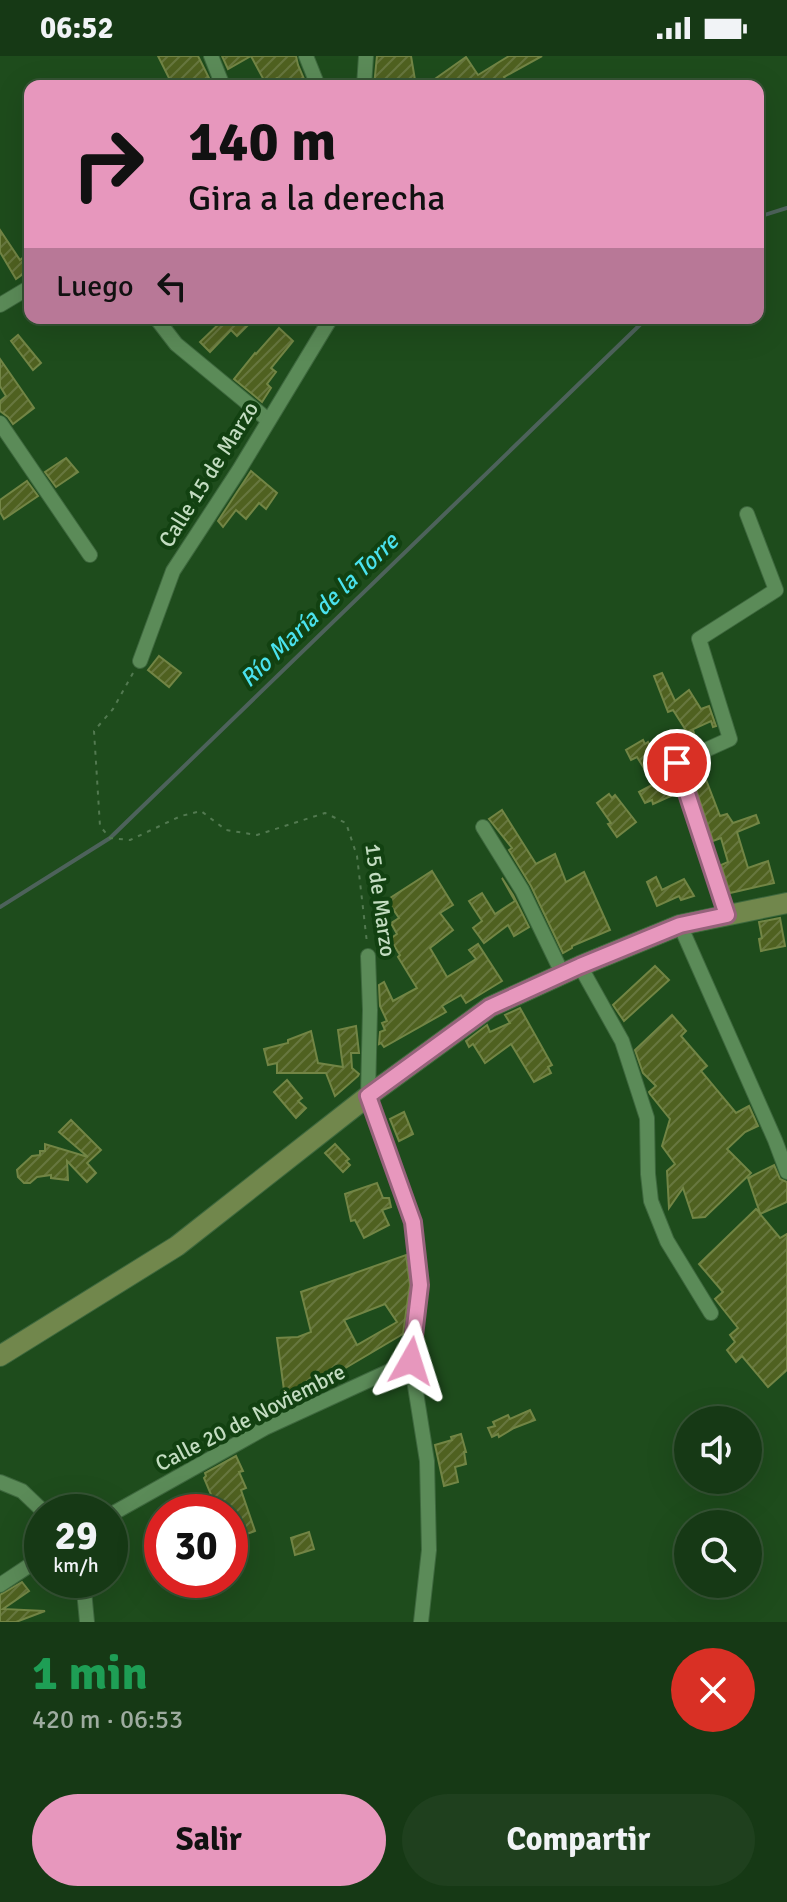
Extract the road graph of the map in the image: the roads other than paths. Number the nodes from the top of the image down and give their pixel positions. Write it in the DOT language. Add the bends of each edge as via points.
graph roads {
  1 [pos="211,56"];
  2 [pos="306,56"];
  3 [pos="366,56"];
  4 [pos="221,80"];
  5 [pos="316,80"];
  6 [pos="364,80"];
  7 [pos="24,291"];
  8 [pos="0,305"];
  9 [pos="161,324"];
  10 [pos="327,324"];
  11 [pos="268,420"];
  12 [pos="0,423"];
  13 [pos="747,514"];
  14 [pos="90,555"];
  15 [pos="140,661"];
  16 [pos="483,827"];
  17 [pos="787,903"];
  18 [pos="727,915"];
  19 [pos="680,925"];
  20 [pos="368,956"];
  21 [pos="572,970"];
  22 [pos="368,1096"];
  23 [pos="787,1172"];
  24 [pos="711,1313"];
  25 [pos="0,1356"];
  26 [pos="411,1361"];
  27 [pos="0,1482"];
  28 [pos="25,1494"];
  29 [pos="128,1505"];
  30 [pos="24,1569"];
  31 [pos="0,1585"];
  32 [pos="85,1598"];
  33 [pos="87,1622"];
  34 [pos="421,1622"];
  1 -- 4 [label="street"];
  2 -- 5 [label="street"];
  3 -- 6 [label="street"];
  7 -- 8 [label="street"];
  9 -- 11 [label="street" via="176,344"];
  10 -- 11 [label="street, Calle 15 de Marzo"];
  11 -- 15 [label="street, Calle 15 de Marzo" via="173,571"];
  12 -- 14 [label="street"];
  13 -- 18 [label="street" via="776,590 699,639 730,739 677,763"];
  16 -- 21 [label="street"];
  17 -- 18 [label="main road"];
  18 -- 19 [label="main road"];
  19 -- 21 [label="main road"];
  19 -- 23 [label="street"];
  20 -- 22 [label="street, 15 de Marzo"];
  21 -- 22 [label="main road" via="490,1007"];
  21 -- 24 [label="street" via="622,1041 647,1118 651,1201 667,1241"];
  22 -- 25 [label="main road" via="177,1246"];
  22 -- 26 [label="street" via="413,1222 420,1285"];
  26 -- 29 [label="street, Calle 20 de Noviembre" via="265,1428"];
  26 -- 34 [label="street" via="427,1461 429,1550"];
  27 -- 28 [label="street"];
  30 -- 31 [label="street"];
  32 -- 33 [label="street"];
}
